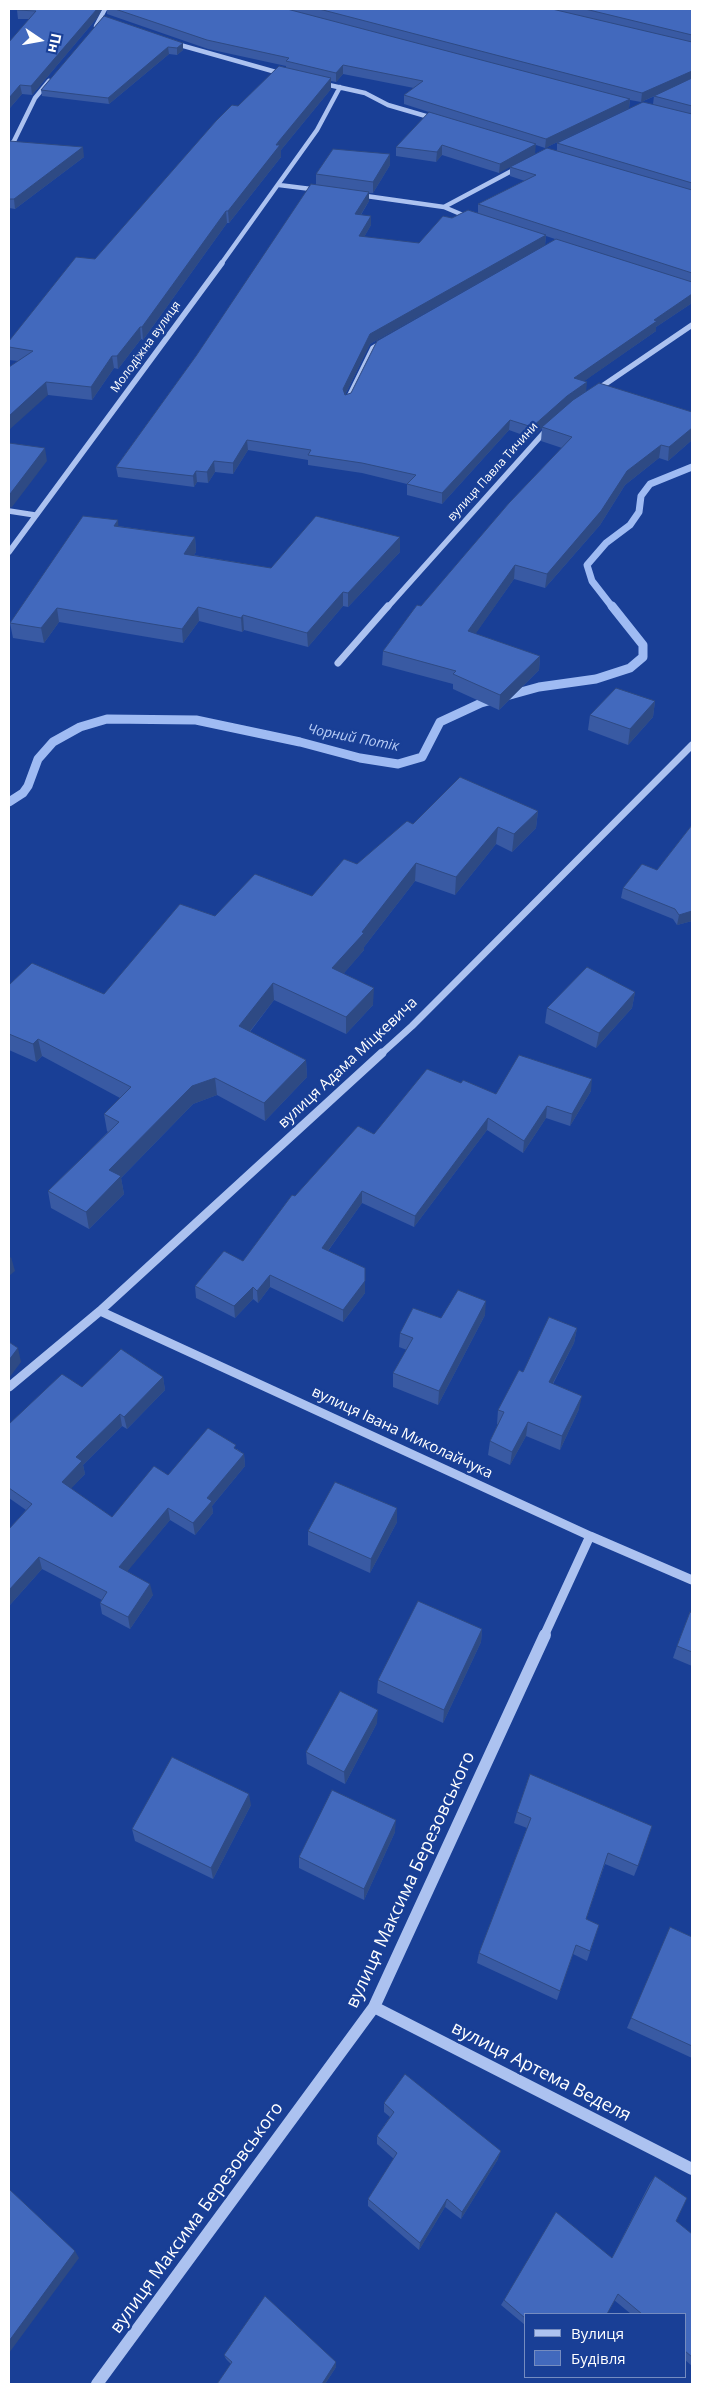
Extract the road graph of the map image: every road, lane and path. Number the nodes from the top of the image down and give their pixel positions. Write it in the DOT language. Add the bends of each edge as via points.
graph roads {
  1 [pos="105,9"];
  2 [pos="90,33"];
  3 [pos="164,39"];
  4 [pos="287,75"];
  5 [pos="51,79"];
  6 [pos="314,82"];
  7 [pos="340,87"];
  8 [pos="440,120"];
  9 [pos="9,128"];
  10 [pos="18,129"];
  11 [pos="9,146"];
  12 [pos="299,155"];
  13 [pos="522,166"];
  14 [pos="279,185"];
  15 [pos="327,190"];
  16 [pos="356,195"];
  17 [pos="444,208"];
  18 [pos="480,221"];
  19 [pos="692,325"];
  20 [pos="388,340"];
  21 [pos="585,398"];
  22 [pos="347,401"];
  23 [pos="556,421"];
  24 [pos="9,511"];
  25 [pos="35,515"];
  26 [pos="9,552"];
  27 [pos="338,663"];
  28 [pos="692,745"];
  29 [pos="100,1311"];
  30 [pos="9,1387"];
  31 [pos="590,1536"];
  32 [pos="692,1580"];
  33 [pos="374,2007"];
  34 [pos="692,2169"];
  35 [pos="97,2384"];
  1 -- 2 [label="street"];
  3 -- 4 [label="street"];
  5 -- 10 [label="street" via="35,98"];
  6 -- 7 [label="street"];
  7 -- 8 [label="street" via="365,92 388,105"];
  7 -- 12 [label="street" via="317,130"];
  9 -- 10 [label="street"];
  10 -- 11 [label="street"];
  12 -- 14 [label="street, Молодіжна вулиця"];
  13 -- 17 [label="street"];
  14 -- 15 [label="street"];
  14 -- 25 [label="street, Молодіжна вулиця"];
  16 -- 17 [label="street"];
  17 -- 18 [label="street"];
  19 -- 21 [label="street"];
  20 -- 22 [label="street" via="373,348"];
  23 -- 27 [label="street, вулиця Павла Тичини" via="537,438"];
  24 -- 25 [label="street"];
  25 -- 26 [label="street, Молодіжна вулиця"];
  28 -- 29 [label="street, вулиця Адама Міцкевича" via="412,1026"];
  29 -- 30 [label="street, вулиця Адама Міцкевича"];
  29 -- 31 [label="street, вулиця Івана Миколайчука"];
  31 -- 32 [label="street, вулиця Івана Миколайчука"];
  31 -- 33 [label="street, вулиця Максима Березовського"];
  33 -- 34 [label="street, вулиця Артема Веделя"];
  33 -- 35 [label="street, вулиця Максима Березовського"];
}
